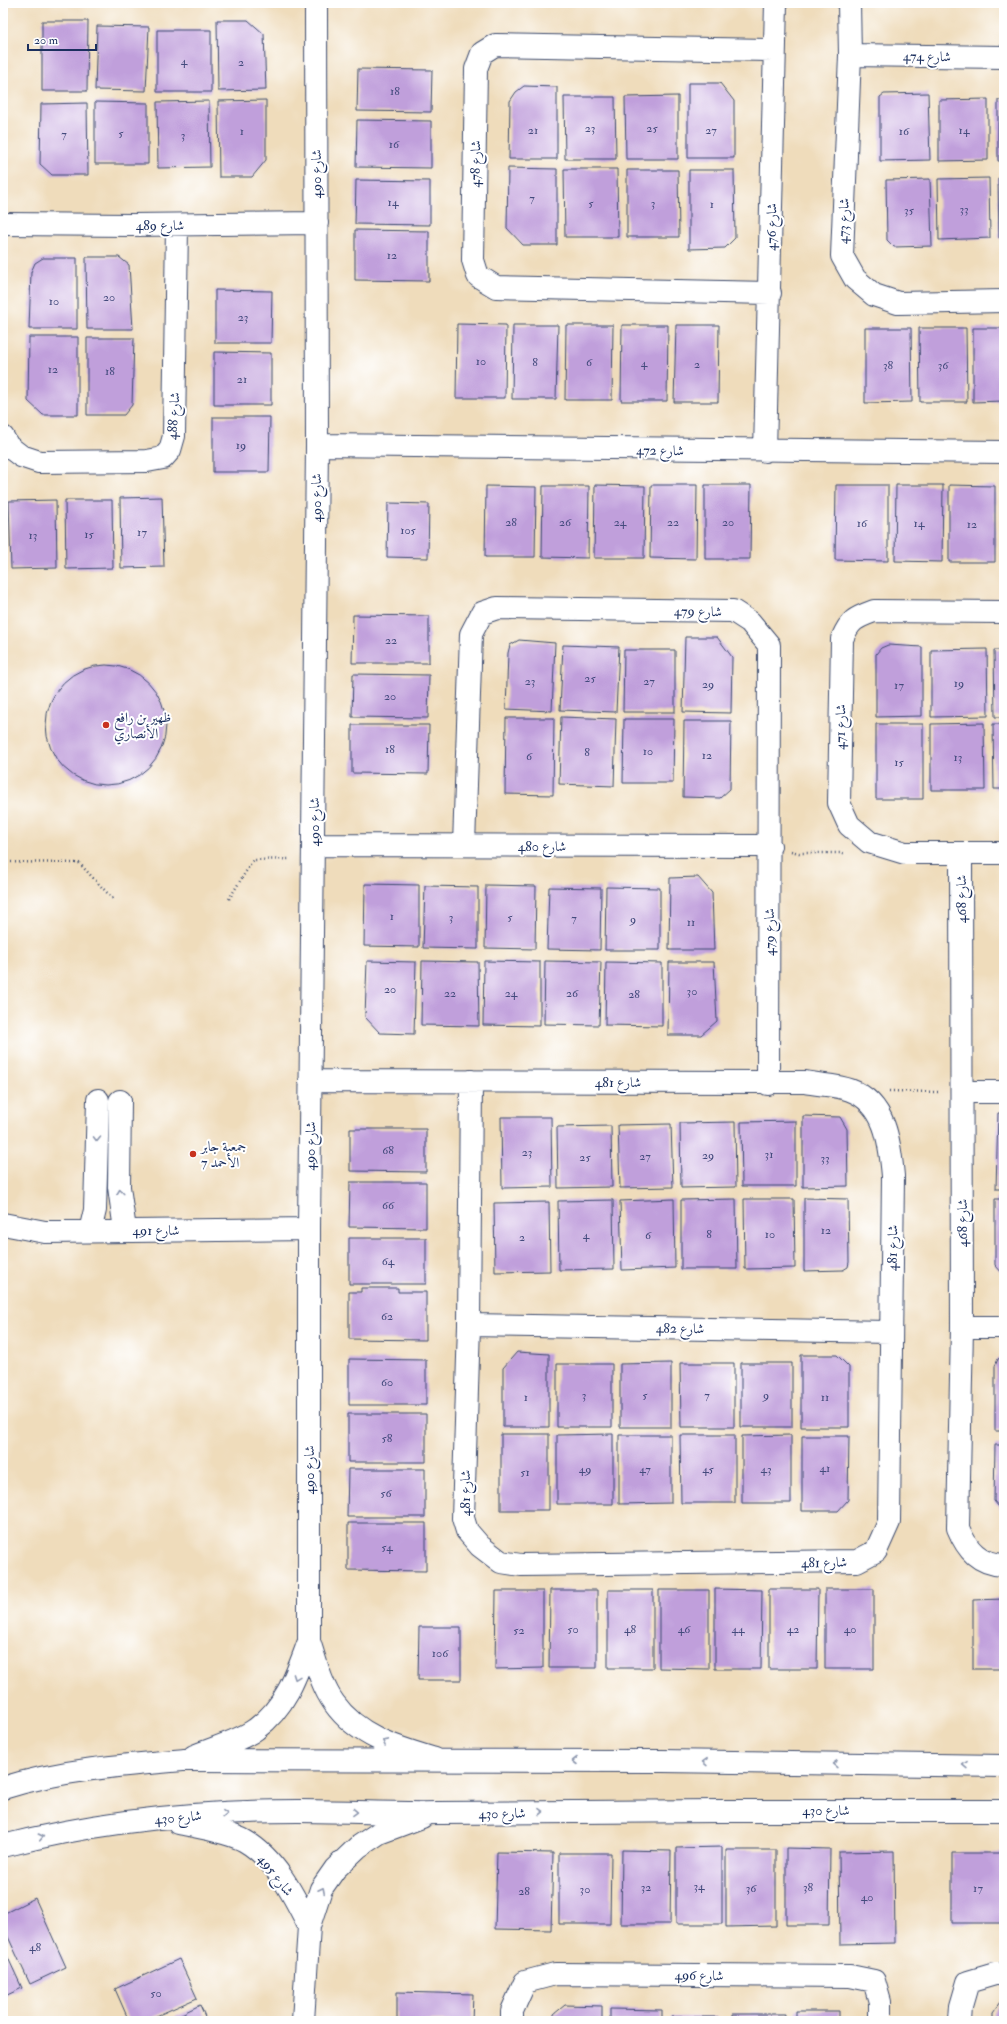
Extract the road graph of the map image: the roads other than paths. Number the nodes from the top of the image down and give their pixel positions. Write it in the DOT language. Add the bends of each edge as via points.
graph roads {
  1 [pos="316,3"];
  2 [pos="776,3"];
  3 [pos="849,3"];
  4 [pos="774,50"];
  5 [pos="850,55"];
  6 [pos="1004,58"];
  7 [pos="3,224"];
  8 [pos="317,224"];
  9 [pos="177,225"];
  10 [pos="770,293"];
  11 [pos="1004,301"];
  12 [pos="3,437"];
  13 [pos="317,446"];
  14 [pos="765,451"];
  15 [pos="1004,452"];
  16 [pos="1004,612"];
  17 [pos="464,846"];
  18 [pos="770,846"];
  19 [pos="314,852"];
  20 [pos="1004,853"];
  21 [pos="961,854"];
  22 [pos="310,1081"];
  23 [pos="471,1081"];
  24 [pos="768,1084"];
  25 [pos="962,1092"];
  26 [pos="1004,1092"];
  27 [pos="98,1100"];
  28 [pos="120,1101"];
  29 [pos="3,1224"];
  30 [pos="309,1229"];
  31 [pos="125,1230"];
  32 [pos="90,1231"];
  33 [pos="469,1325"];
  34 [pos="962,1327"];
  35 [pos="1004,1327"];
  36 [pos="891,1332"];
  37 [pos="1004,1564"];
  38 [pos="309,1641"];
  39 [pos="184,1760"];
  40 [pos="435,1760"];
  41 [pos="1004,1766"];
  42 [pos="3,1788"];
  43 [pos="1004,1811"];
  44 [pos="431,1813"];
  45 [pos="161,1818"];
  46 [pos="3,1846"];
  47 [pos="309,1926"];
  48 [pos="1004,1974"];
  49 [pos="304,2021"];
  50 [pos="512,2021"];
  51 [pos="880,2021"];
  52 [pos="960,2021"];
  1 -- 8 [label="street, شارع 490"];
  2 -- 4 [label="street, شارع 476"];
  3 -- 5 [label="street, شارع 473"];
  4 -- 10 [label="street, شارع 476"];
  4 -- 10 [label="street, شارع 478" via="495,45 482,52 476,69 474,260 478,276 496,287"];
  5 -- 6 [label="street, شارع 474"];
  5 -- 11 [label="street, شارع 473" via="842,256 855,280 874,295 898,303"];
  7 -- 9 [label="street, شارع 489"];
  8 -- 9 [label="street, شارع 489"];
  8 -- 13 [label="street, شارع 490"];
  9 -- 12 [label="street, شارع 488" via="174,436 170,450 163,458 147,461 39,462 21,456 8,446"];
  10 -- 14 [label="street, شارع 476"];
  13 -- 14 [label="street, شارع 472"];
  13 -- 19 [label="street, شارع 490"];
  14 -- 15 [label="street, شارع 472"];
  16 -- 21 [label="street, شارع 471" via="874,611 855,618 842,639 839,803 849,825 869,842 906,853"];
  17 -- 18 [label="street, شارع 480"];
  17 -- 18 [label="street, شارع 479" via="471,634 482,613 497,608 733,611 750,622 769,645"];
  17 -- 19 [label="street, شارع 480"];
  18 -- 24 [label="street, شارع 479"];
  19 -- 22 [label="street, شارع 490"];
  20 -- 21 [label="street, شارع 471"];
  21 -- 25 [label="street, شارع 468"];
  22 -- 23 [label="street, شارع 481"];
  22 -- 30 [label="street, شارع 490"];
  23 -- 24 [label="street, شارع 481"];
  23 -- 33 [label="street, شارع 481"];
  24 -- 36 [label="street, شارع 481" via="805,1082 851,1090 875,1106 890,1141 893,1176"];
  25 -- 26 [label="street"];
  25 -- 34 [label="street, شارع 468"];
  27 -- 32 [label="street, one-way" via="95,1210"];
  31 -- 28 [label="street, one-way" via="119,1187"];
  29 -- 32 [label="street, شارع 491" via="45,1232"];
  30 -- 31 [label="street, شارع 491"];
  30 -- 38 [label="street, شارع 490"];
  31 -- 32 [label="street, شارع 491"];
  33 -- 36 [label="street, شارع 482"];
  33 -- 36 [label="street, شارع 481" via="463,1518 467,1531 480,1546 501,1562 521,1564 857,1561 876,1551 889,1522"];
  34 -- 35 [label="street"];
  34 -- 37 [label="street, شارع 468" via="958,1528 964,1545 976,1556"];
  38 -- 39 [label="street, شارع 490, one-way" via="292,1686 277,1708 256,1730"];
  40 -- 38 [label="street, شارع 490, one-way" via="389,1745 357,1727 334,1704 320,1676"];
  39 -- 40 [label="street"];
  39 -- 42 [label="street" via="78,1771"];
  41 -- 40 [label="street, one-way"];
  44 -- 43 [label="street, شارع 430, one-way"];
  45 -- 44 [label="street, شارع 430, one-way" via="296,1811"];
  47 -- 44 [label="street, شارع 495, one-way" via="321,1890 336,1869 358,1847 379,1833"];
  46 -- 45 [label="street, شارع 430, one-way" via="83,1827"];
  45 -- 47 [label="street, شارع 495" via="244,1840 262,1854 276,1870 294,1896"];
  47 -- 49 [label="street, شارع 495"];
  48 -- 52 [label="street" via="968,1982 961,2006"];
  50 -- 51 [label="street, شارع 496" via="512,2011 524,1982 555,1974 850,1976 874,1981 880,2002"];
}
